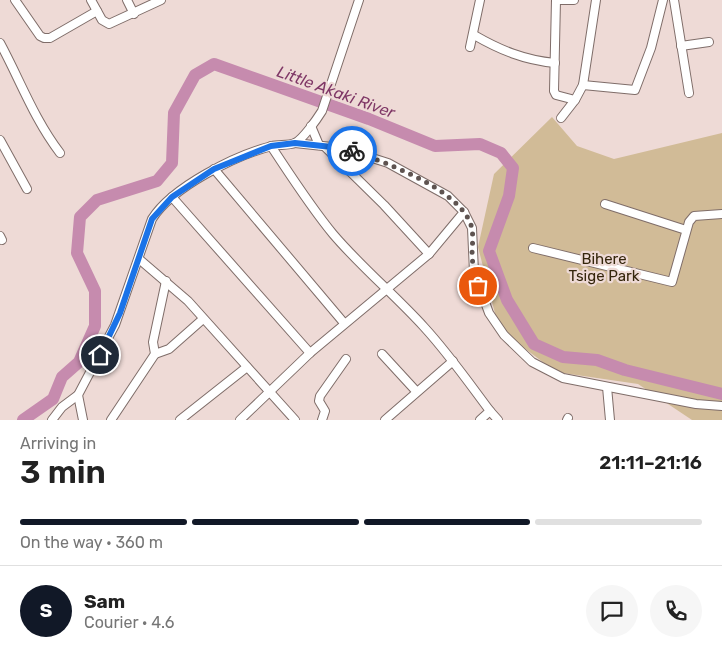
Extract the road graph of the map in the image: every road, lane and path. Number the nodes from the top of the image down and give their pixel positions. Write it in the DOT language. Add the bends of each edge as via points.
graph roads {
  1 [pos="15,0"];
  2 [pos="91,0"];
  3 [pos="127,0"];
  4 [pos="161,0"];
  5 [pos="359,0"];
  6 [pos="480,0"];
  7 [pos="574,0"];
  8 [pos="596,0"];
  9 [pos="663,0"];
  10 [pos="674,0"];
  11 [pos="97,11"];
  12 [pos="134,14"];
  13 [pos="474,35"];
  14 [pos="708,42"];
  15 [pos="0,43"];
  16 [pos="470,46"];
  17 [pos="682,46"];
  18 [pos="555,63"];
  19 [pos="584,86"];
  20 [pos="689,93"];
  21 [pos="575,100"];
  22 [pos="561,118"];
  23 [pos="311,126"];
  24 [pos="0,140"];
  25 [pos="295,143"];
  26 [pos="271,146"];
  27 [pos="322,147"];
  28 [pos="60,153"];
  29 [pos="214,169"];
  30 [pos="27,189"];
  31 [pos="172,197"];
  32 [pos="605,204"];
  33 [pos="464,212"];
  34 [pos="722,214"];
  35 [pos="686,230"];
  36 [pos="533,248"];
  37 [pos="428,254"];
  38 [pos="139,259"];
  39 [pos="166,282"];
  40 [pos="385,289"];
  41 [pos="203,319"];
  42 [pos="344,323"];
  43 [pos="310,353"];
  44 [pos="155,354"];
  45 [pos="382,354"];
  46 [pos="346,359"];
  47 [pos="453,361"];
  48 [pos="247,367"];
  49 [pos="607,387"];
  50 [pos="269,391"];
  51 [pos="416,391"];
  52 [pos="78,395"];
  53 [pos="722,406"];
  54 [pos="490,411"];
  55 [pos="52,420"];
  56 [pos="83,420"];
  57 [pos="111,420"];
  58 [pos="180,420"];
  59 [pos="240,420"];
  60 [pos="295,420"];
  61 [pos="322,420"];
  62 [pos="385,420"];
  63 [pos="480,420"];
  64 [pos="498,420"];
  65 [pos="610,420"];
  1 -- 11 [label="street" via="44,38 50,38"];
  2 -- 11 [label="street"];
  3 -- 12 [label="street"];
  4 -- 12 [label="street"];
  5 -- 23 [label="street" via="322,111"];
  6 -- 13 [label="street"];
  7 -- 18 [label="street" via="556,0"];
  8 -- 19 [label="street"];
  9 -- 19 [label="street" via="651,48 635,90"];
  10 -- 17 [label="street"];
  11 -- 12 [label="street" via="109,24"];
  13 -- 16 [label="street"];
  13 -- 18 [label="street" via="509,53"];
  14 -- 17 [label="street"];
  15 -- 28 [label="street" via="42,128"];
  17 -- 20 [label="street"];
  18 -- 21 [label="street" via="554,94"];
  19 -- 21 [label="street"];
  21 -- 22 [label="street"];
  23 -- 25 [label="street"];
  23 -- 27 [label="street"];
  24 -- 30 [label="street"];
  25 -- 26 [label="street"];
  25 -- 27 [label="street"];
  26 -- 29 [label="street"];
  26 -- 40 [label="street" via="307,201"];
  27 -- 33 [label="street" via="341,148 388,163 448,196"];
  27 -- 37 [label="street" via="384,205"];
  29 -- 31 [label="street"];
  29 -- 42 [label="street"];
  31 -- 38 [label="street" via="152,219"];
  31 -- 43 [label="street"];
  32 -- 35 [label="street"];
  33 -- 37 [label="street"];
  33 -- 49 [label="street" via="472,228 472,259 478,286 489,313 504,335 532,362 556,376"];
  34 -- 35 [label="street" via="694,216"];
  35 -- 36 [label="street" via="672,282"];
  37 -- 40 [label="street"];
  38 -- 39 [label="street"];
  38 -- 52 [label="street" via="115,326"];
  39 -- 41 [label="street"];
  39 -- 44 [label="street" via="153,342"];
  40 -- 42 [label="street"];
  40 -- 47 [label="street" via="424,326"];
  41 -- 44 [label="street" via="169,349"];
  41 -- 48 [label="street"];
  42 -- 43 [label="street"];
  43 -- 50 [label="street"];
  44 -- 57 [label="street"];
  45 -- 51 [label="street"];
  46 -- 61 [label="street" via="320,396 319,401 325,411"];
  47 -- 51 [label="street"];
  47 -- 54 [label="street"];
  48 -- 50 [label="street"];
  48 -- 58 [label="street"];
  49 -- 53 [label="street"];
  49 -- 65 [label="street"];
  50 -- 59 [label="street"];
  50 -- 60 [label="street"];
  51 -- 62 [label="street"];
  52 -- 55 [label="street"];
  52 -- 56 [label="street"];
  54 -- 63 [label="street"];
  54 -- 64 [label="street"];
}
